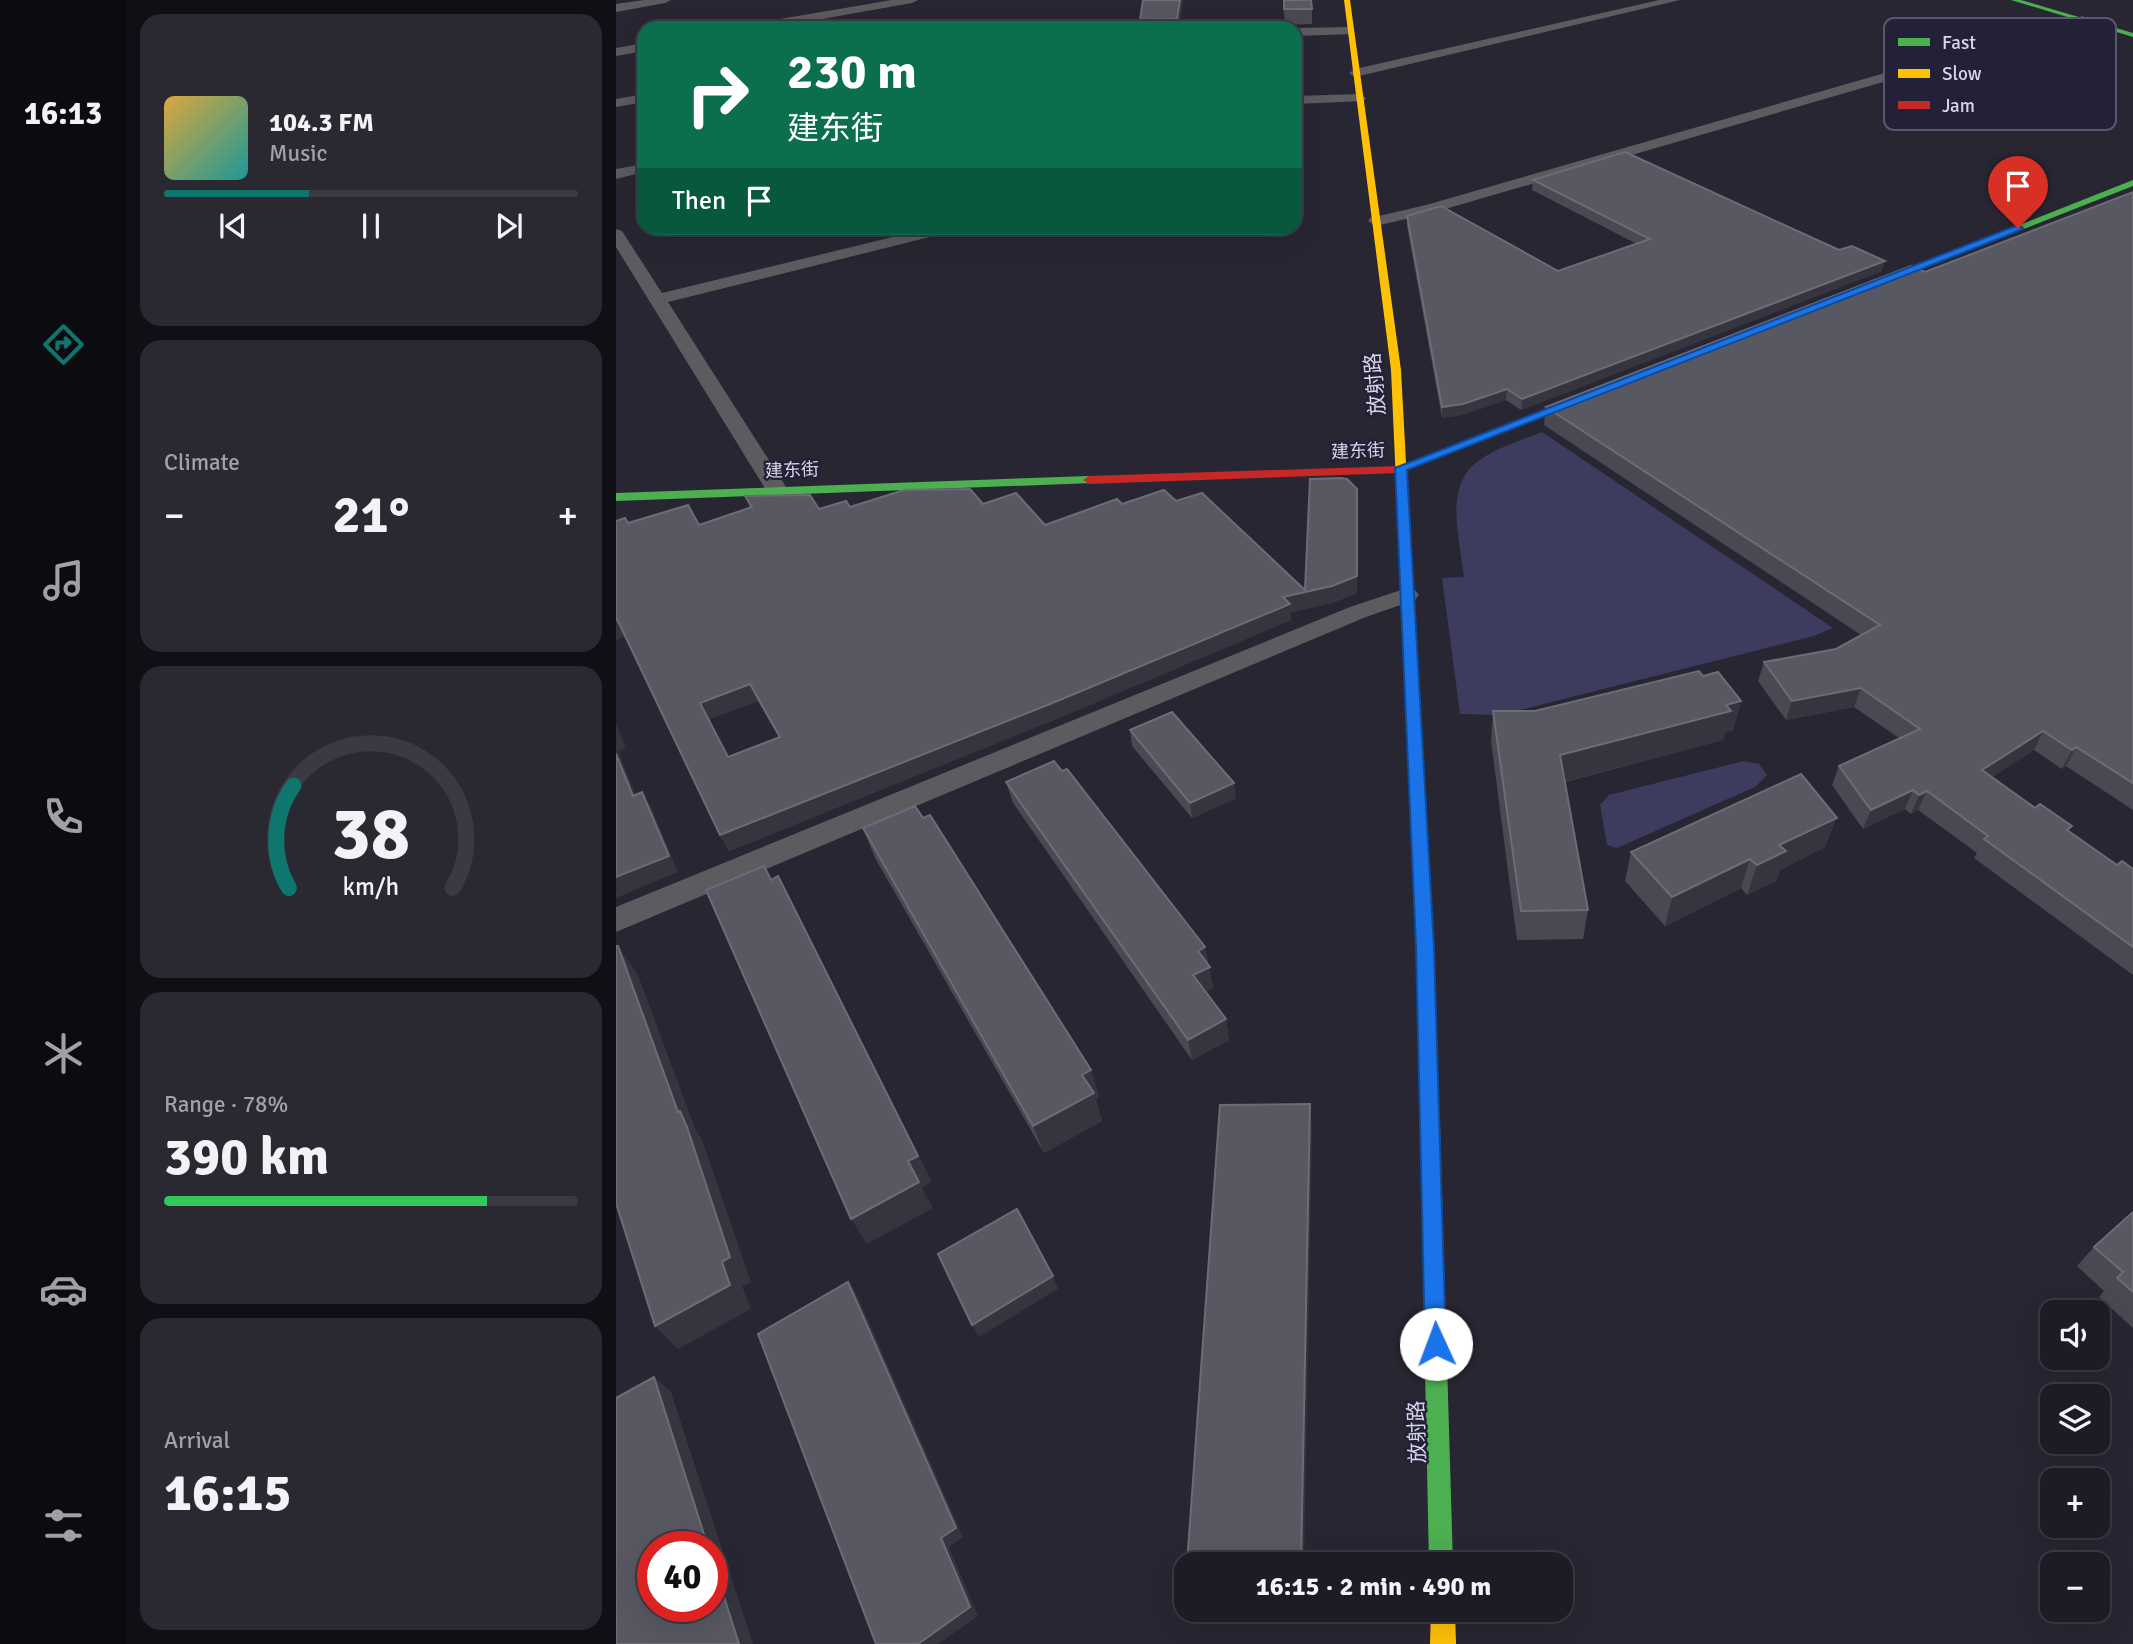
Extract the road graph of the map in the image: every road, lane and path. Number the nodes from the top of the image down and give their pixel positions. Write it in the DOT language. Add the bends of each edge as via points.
graph roads {
  1 [pos="665,0"];
  2 [pos="912,0"];
  3 [pos="1347,0"];
  4 [pos="1674,0"];
  5 [pos="2014,0"];
  6 [pos="2033,0"];
  7 [pos="788,6"];
  8 [pos="616,8"];
  9 [pos="2076,18"];
  10 [pos="2095,18"];
  11 [pos="803,19"];
  12 [pos="791,21"];
  13 [pos="806,21"];
  14 [pos="2116,24"];
  15 [pos="2133,29"];
  16 [pos="2116,30"];
  17 [pos="1350,31"];
  18 [pos="1302,32"];
  19 [pos="2133,35"];
  20 [pos="637,48"];
  21 [pos="616,52"];
  22 [pos="1355,73"];
  23 [pos="1884,78"];
  24 [pos="1359,97"];
  25 [pos="637,99"];
  26 [pos="1302,100"];
  27 [pos="616,103"];
  28 [pos="637,170"];
  29 [pos="616,174"];
  30 [pos="2133,183"];
  31 [pos="1376,221"];
  32 [pos="616,234"];
  33 [pos="920,235"];
  34 [pos="623,255"];
  35 [pos="1850,293"];
  36 [pos="659,299"];
  37 [pos="1614,386"];
  38 [pos="1401,468"];
  39 [pos="777,490"];
  40 [pos="616,497"];
  41 [pos="1408,595"];
  42 [pos="616,920"];
  43 [pos="1441,1552"];
  44 [pos="1443,1622"];
  45 [pos="1443,1644"];
  1 -- 8 [label="street"];
  2 -- 11 [label="street"];
  3 -- 17 [label="street, 放射路"];
  4 -- 22 [label="street"];
  5 -- 9 [label="street"];
  6 -- 10 [label="street"];
  7 -- 11 [label="street"];
  11 -- 12 [label="street"];
  11 -- 13 [label="street"];
  14 -- 15 [label="street"];
  16 -- 19 [label="street"];
  17 -- 18 [label="street"];
  17 -- 22 [label="street, 放射路"];
  20 -- 21 [label="street"];
  22 -- 24 [label="street, 放射路"];
  23 -- 31 [label="street"];
  24 -- 26 [label="street"];
  24 -- 31 [label="street, 放射路"];
  25 -- 27 [label="street"];
  28 -- 29 [label="street"];
  30 -- 35 [label="street"];
  31 -- 38 [label="street, 放射路" via="1396,370"];
  32 -- 34 [label="street"];
  33 -- 36 [label="street"];
  34 -- 36 [label="street"];
  36 -- 39 [label="street"];
  37 -- 38 [label="street, 建东街"];
  38 -- 39 [label="street, 建东街"];
  38 -- 41 [label="street, 放射路"];
  39 -- 40 [label="street, 建东街"];
  41 -- 42 [label="street"];
  41 -- 43 [label="street, 放射路" via="1425,947"];
  44 -- 45 [label="street"];
}
